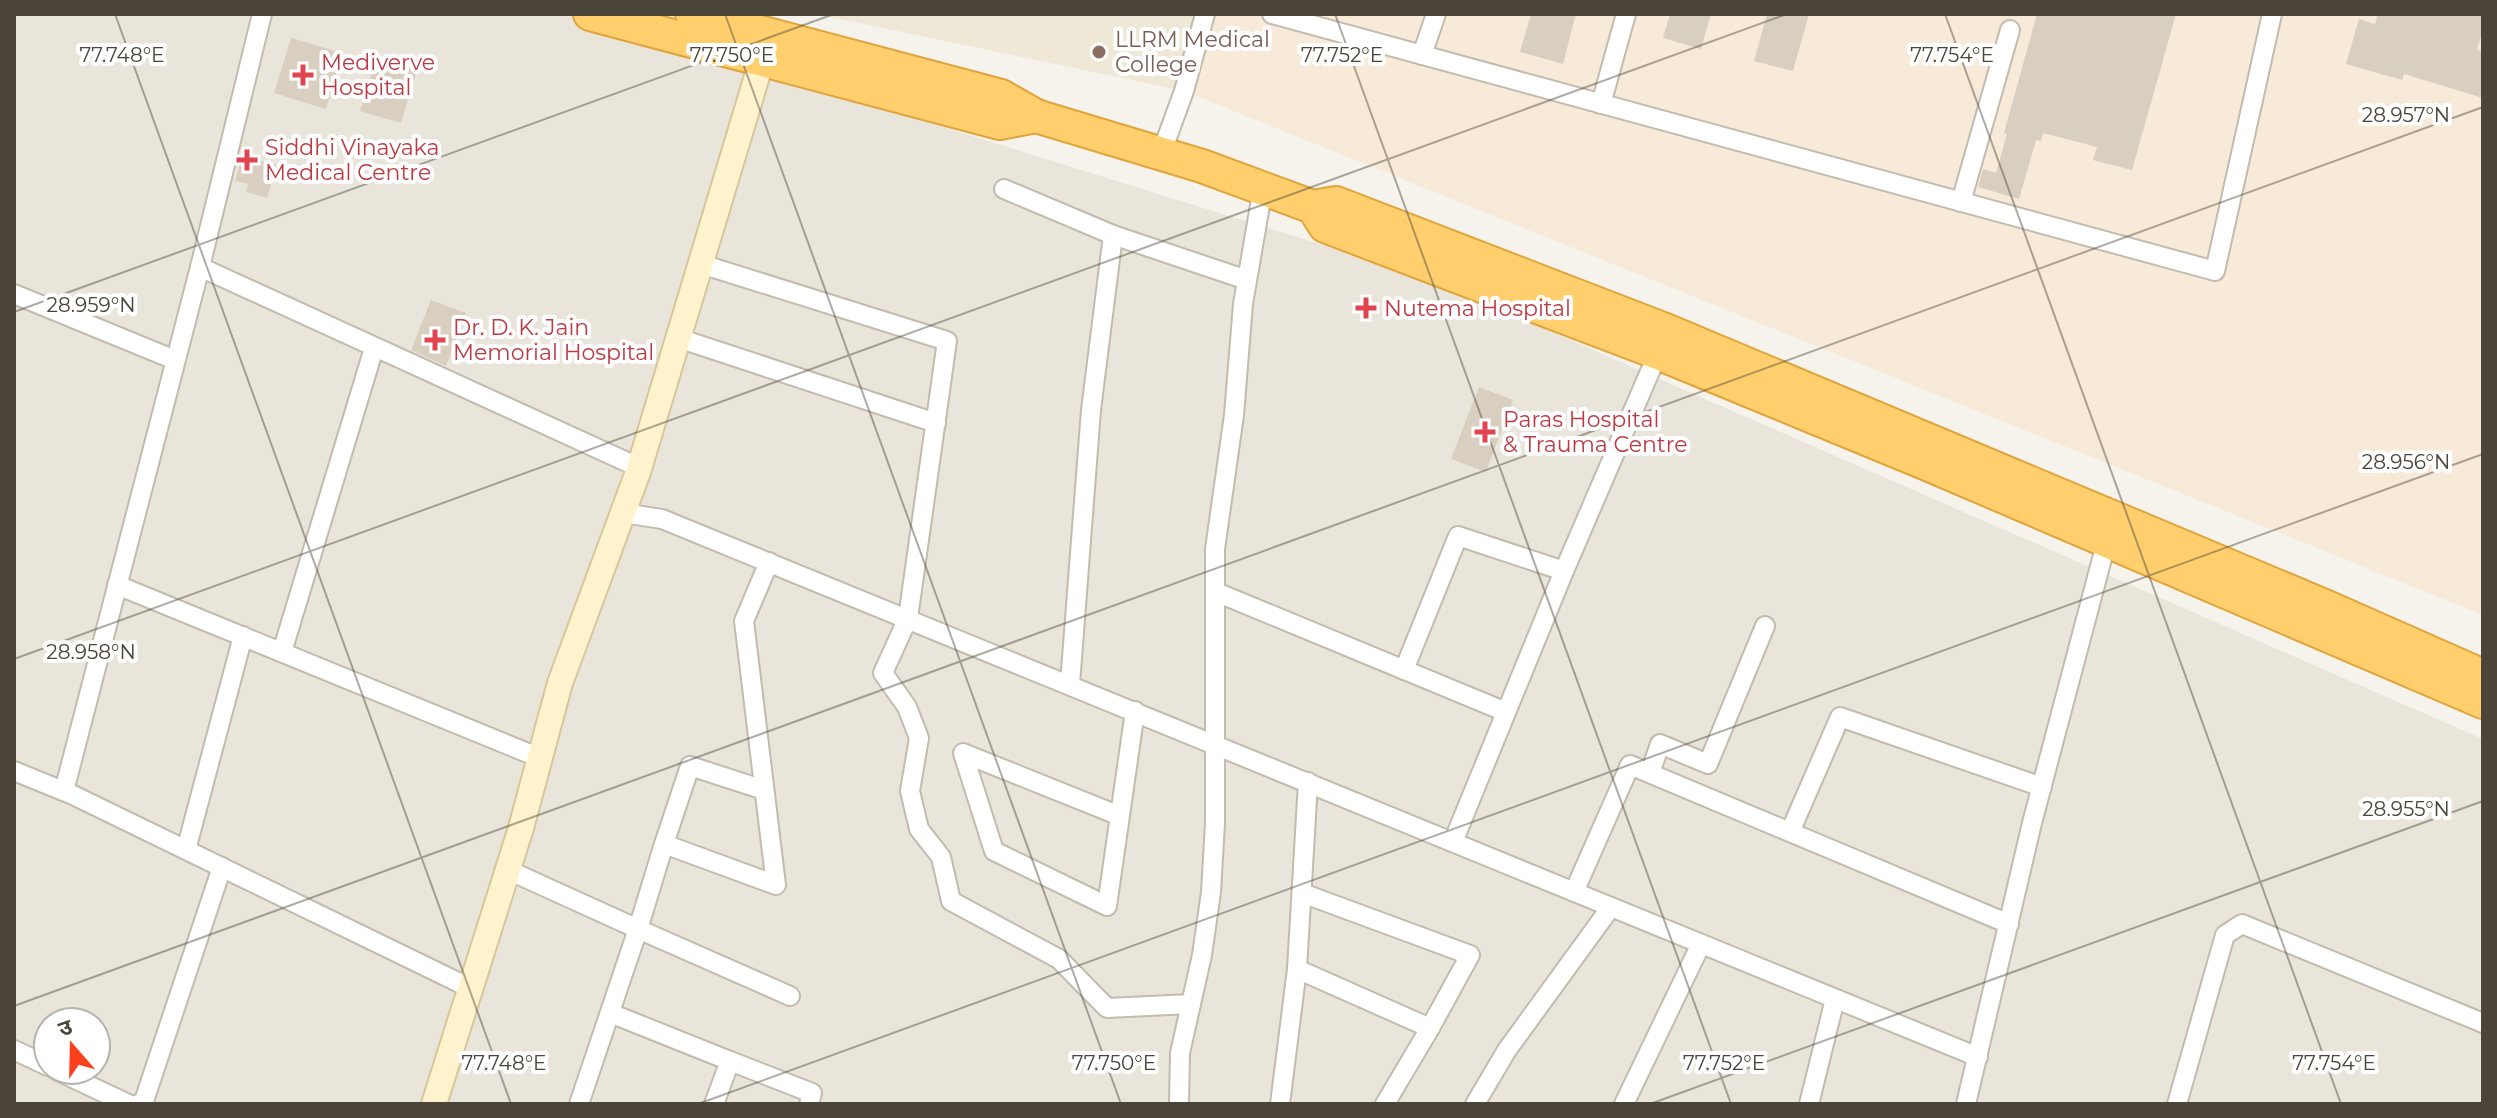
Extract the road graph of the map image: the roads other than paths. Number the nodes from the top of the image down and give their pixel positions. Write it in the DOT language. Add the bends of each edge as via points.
graph roads {
  1 [pos="262,14"];
  2 [pos="590,14"];
  3 [pos="692,14"];
  4 [pos="1205,14"];
  5 [pos="1272,14"];
  6 [pos="1436,14"];
  7 [pos="1626,14"];
  8 [pos="2272,14"];
  9 [pos="2010,30"];
  10 [pos="766,46"];
  11 [pos="1422,55"];
  12 [pos="1601,104"];
  13 [pos="1161,154"];
  14 [pos="1263,188"];
  15 [pos="1004,189"];
  16 [pos="1961,202"];
  17 [pos="1113,235"];
  18 [pos="701,264"];
  19 [pos="200,267"];
  20 [pos="1247,280"];
  21 [pos="14,294"];
  22 [pos="678,338"];
  23 [pos="1663,342"];
  24 [pos="374,348"];
  25 [pos="175,360"];
  26 [pos="936,423"];
  27 [pos="640,468"];
  28 [pos="623,513"];
  29 [pos="2110,529"];
  30 [pos="769,562"];
  31 [pos="1564,571"];
  32 [pos="117,585"];
  33 [pos="1216,592"];
  34 [pos="908,618"];
  35 [pos="1765,626"];
  36 [pos="243,636"];
  37 [pos="282,652"];
  38 [pos="1404,670"];
  39 [pos="2483,676"];
  40 [pos="1070,684"];
  41 [pos="2483,702"];
  42 [pos="1135,711"];
  43 [pos="1506,712"];
  44 [pos="1215,744"];
  45 [pos="540,758"];
  46 [pos="14,771"];
  47 [pos="1650,773"];
  48 [pos="1308,782"];
  49 [pos="2042,787"];
  50 [pos="764,790"];
  51 [pos="64,791"];
  52 [pos="1120,816"];
  53 [pos="1790,832"];
  54 [pos="1453,842"];
  55 [pos="664,844"];
  56 [pos="186,850"];
  57 [pos="222,867"];
  58 [pos="508,870"];
  59 [pos="1574,892"];
  60 [pos="1302,893"];
  61 [pos="1611,907"];
  62 [pos="2009,924"];
  63 [pos="638,929"];
  64 [pos="1701,944"];
  65 [pos="1297,969"];
  66 [pos="470,988"];
  67 [pos="790,996"];
  68 [pos="1835,999"];
  69 [pos="1191,1004"];
  70 [pos="610,1013"];
  71 [pos="2483,1023"];
  72 [pos="1430,1028"];
  73 [pos="1978,1057"];
  74 [pos="730,1061"];
  75 [pos="90,1086"];
  76 [pos="128,1104"];
  77 [pos="138,1104"];
  78 [pos="434,1104"];
  79 [pos="579,1104"];
  80 [pos="714,1104"];
  81 [pos="809,1104"];
  82 [pos="1179,1104"];
  83 [pos="1280,1104"];
  84 [pos="1385,1104"];
  85 [pos="1475,1104"];
  86 [pos="1624,1104"];
  87 [pos="1809,1104"];
  88 [pos="1966,1104"];
  89 [pos="2177,1104"];
  1 -- 19 [label="street"];
  2 -- 10 [label="highway"];
  3 -- 10 [label="highway"];
  4 -- 13 [label="street"];
  5 -- 11 [label="street"];
  6 -- 11 [label="street"];
  7 -- 12 [label="street"];
  8 -- 16 [label="street" via="2215,271"];
  9 -- 16 [label="street"];
  10 -- 13 [label="highway" via="1001,96 1036,116"];
  10 -- 18 [label="street"];
  11 -- 12 [label="street"];
  12 -- 16 [label="street"];
  13 -- 14 [label="highway"];
  14 -- 20 [label="street"];
  14 -- 23 [label="highway" via="1313,207 1336,203"];
  15 -- 17 [label="street"];
  17 -- 20 [label="street"];
  17 -- 40 [label="street" via="1091,410"];
  18 -- 22 [label="street"];
  18 -- 26 [label="street" via="947,341"];
  19 -- 24 [label="street"];
  19 -- 25 [label="street"];
  20 -- 33 [label="street" via="1215,549"];
  21 -- 25 [label="street"];
  22 -- 26 [label="street"];
  22 -- 27 [label="street"];
  23 -- 29 [label="highway"];
  23 -- 31 [label="street"];
  24 -- 27 [label="street"];
  24 -- 37 [label="street"];
  25 -- 32 [label="street"];
  26 -- 34 [label="street"];
  27 -- 28 [label="street"];
  28 -- 30 [label="street" via="662,519"];
  28 -- 45 [label="street" via="560,683"];
  29 -- 39 [label="highway" via="2327,607"];
  29 -- 41 [label="highway"];
  29 -- 49 [label="street"];
  30 -- 34 [label="street"];
  30 -- 50 [label="street" via="744,621"];
  31 -- 38 [label="street" via="1458,536"];
  31 -- 43 [label="street"];
  32 -- 36 [label="street"];
  32 -- 51 [label="street"];
  33 -- 38 [label="street"];
  33 -- 44 [label="street"];
  34 -- 40 [label="street"];
  34 -- 69 [label="street" via="883,673 907,707 919,738 910,791 919,829 941,857 951,901 1059,959 1107,1008"];
  35 -- 47 [label="street" via="1708,764 1660,744"];
  36 -- 37 [label="street"];
  36 -- 56 [label="street"];
  37 -- 45 [label="street"];
  38 -- 43 [label="street"];
  40 -- 42 [label="street"];
  42 -- 44 [label="street"];
  42 -- 52 [label="street"];
  43 -- 54 [label="street"];
  44 -- 48 [label="street"];
  44 -- 69 [label="street" via="1211,892"];
  45 -- 58 [label="street"];
  46 -- 51 [label="street"];
  47 -- 53 [label="street"];
  47 -- 59 [label="street" via="1630,765"];
  48 -- 54 [label="street"];
  48 -- 60 [label="street"];
  49 -- 53 [label="street" via="1840,717"];
  49 -- 62 [label="street"];
  50 -- 55 [label="street" via="690,766"];
  50 -- 55 [label="street" via="776,885"];
  51 -- 56 [label="street"];
  52 -- 52 [label="street" via="1107,906 994,851 963,753"];
  53 -- 62 [label="street"];
  54 -- 59 [label="street"];
  55 -- 63 [label="street"];
  56 -- 57 [label="street"];
  57 -- 66 [label="street"];
  57 -- 77 [label="street" via="143,1104"];
  58 -- 63 [label="street"];
  58 -- 66 [label="street"];
  59 -- 61 [label="street"];
  60 -- 65 [label="street"];
  60 -- 72 [label="street" via="1470,955"];
  61 -- 64 [label="street"];
  61 -- 85 [label="street" via="1507,1050"];
  62 -- 73 [label="street"];
  63 -- 67 [label="street"];
  63 -- 70 [label="street"];
  64 -- 68 [label="street"];
  64 -- 86 [label="street"];
  65 -- 72 [label="street"];
  65 -- 83 [label="street"];
  66 -- 78 [label="street"];
  68 -- 73 [label="street"];
  68 -- 87 [label="street"];
  69 -- 82 [label="street" via="1180,1053"];
  70 -- 74 [label="street"];
  70 -- 79 [label="street"];
  71 -- 89 [label="street" via="2242,924 2225,935"];
  72 -- 84 [label="street"];
  73 -- 88 [label="street"];
  74 -- 80 [label="street"];
  74 -- 81 [label="street" via="812,1093"];
  75 -- 76 [label="street"];
}
